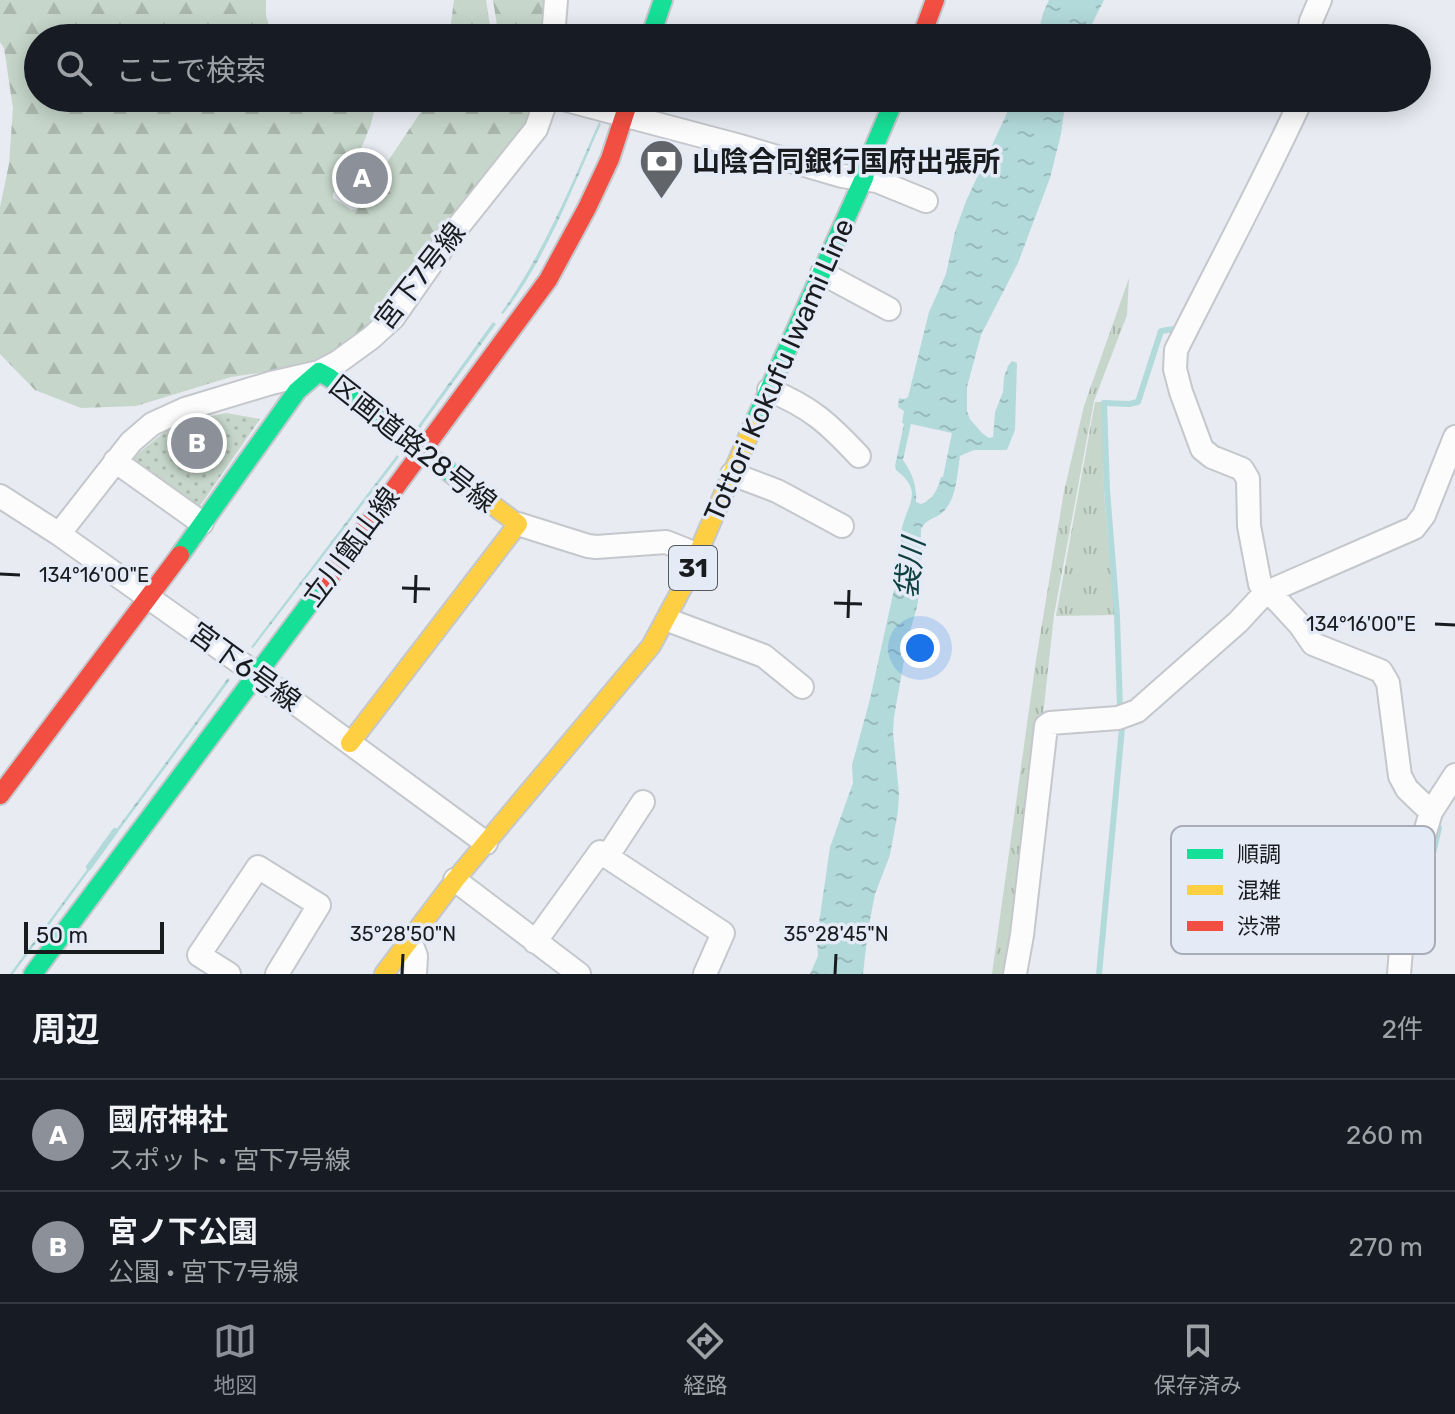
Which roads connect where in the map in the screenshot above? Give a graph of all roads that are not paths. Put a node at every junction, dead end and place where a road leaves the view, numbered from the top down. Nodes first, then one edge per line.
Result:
1 (556, 0) edge
2 (663, 0) edge
3 (935, 0) edge
4 (1320, 0) edge
5 (554, 24) edge
6 (655, 24) edge
7 (926, 24) edge
8 (1310, 24) edge
9 (542, 112) edge
10 (625, 112) edge
11 (643, 112) edge
12 (889, 112) edge
13 (1295, 112) edge
14 (864, 178) junction
15 (926, 201) dead end
16 (822, 273) junction
17 (889, 309) dead end
18 (319, 372) junction
19 (769, 390) junction
20 (1455, 437) edge
21 (422, 453) junction
22 (859, 456) dead end
23 (115, 461) junction
24 (732, 474) junction
25 (0, 496) edge
26 (202, 523) junction
27 (518, 524) junction
28 (842, 526) dead end
29 (59, 534) junction
30 (699, 555) junction
31 (1265, 593) junction
32 (149, 598) junction
33 (668, 620) junction
34 (256, 674) junction
35 (802, 687) dead end
36 (350, 743) junction
37 (1455, 775) edge
38 (0, 795) edge
39 (643, 802) dead end
40 (1431, 812) junction
41 (1427, 826) edge
42 (486, 843) junction
43 (607, 857) junction
44 (455, 880) junction
45 (410, 940) junction
46 (535, 942) junction
47 (1401, 954) edge
48 (573, 972) edge
49 (33, 974) edge
50 (229, 974) edge
51 (277, 974) edge
52 (384, 974) edge
53 (415, 974) edge
54 (705, 974) edge
55 (1015, 974) edge
56 (1399, 974) edge

1 - 5 street
2 - 6 street
3 - 7 street
4 - 8 street
9 - 18 street, 宮下7号線
10 - 21 street, 立川甑山線
11 - 14 street
12 - 14 street, Tottori Kokufu Iwami Line / 31
13 - 31 street
14 - 15 street
14 - 16 street, Tottori Kokufu Iwami Line / 31
16 - 17 street
16 - 19 street, Tottori Kokufu Iwami Line / 31
18 - 21 street, 区画道路28号線
18 - 23 street, 宮下7号線
18 - 26 street, 区画道路28号線
19 - 22 street
19 - 24 street, Tottori Kokufu Iwami Line / 31
20 - 31 street
21 - 27 street, 区画道路28号線
21 - 34 street, 立川甑山線
23 - 26 street
23 - 29 street, 宮下7号線
24 - 28 street
24 - 30 street, Tottori Kokufu Iwami Line / 31
25 - 29 street, 宮下6号線
26 - 32 street, 区画道路28号線
27 - 30 street
27 - 36 street, 区画道路28号線
29 - 32 street, 宮下6号線
30 - 33 street, Tottori Kokufu Iwami Line / 31
31 - 40 street
31 - 55 street
32 - 34 street, 宮下6号線
32 - 38 street, 区画道路28号線
33 - 35 street
33 - 42 street, Tottori Kokufu Iwami Line / 31
34 - 36 street, 宮下6号線
34 - 49 street, 立川甑山線
36 - 42 street, 宮下6号線
37 - 40 street
39 - 43 street
40 - 41 street
42 - 44 street, Tottori Kokufu Iwami Line / 31
43 - 46 street
43 - 54 street
44 - 45 street, Tottori Kokufu Iwami Line / 31
44 - 46 street
45 - 52 street, Tottori Kokufu Iwami Line / 31
45 - 53 street
46 - 48 street
47 - 56 street
50 - 51 street

